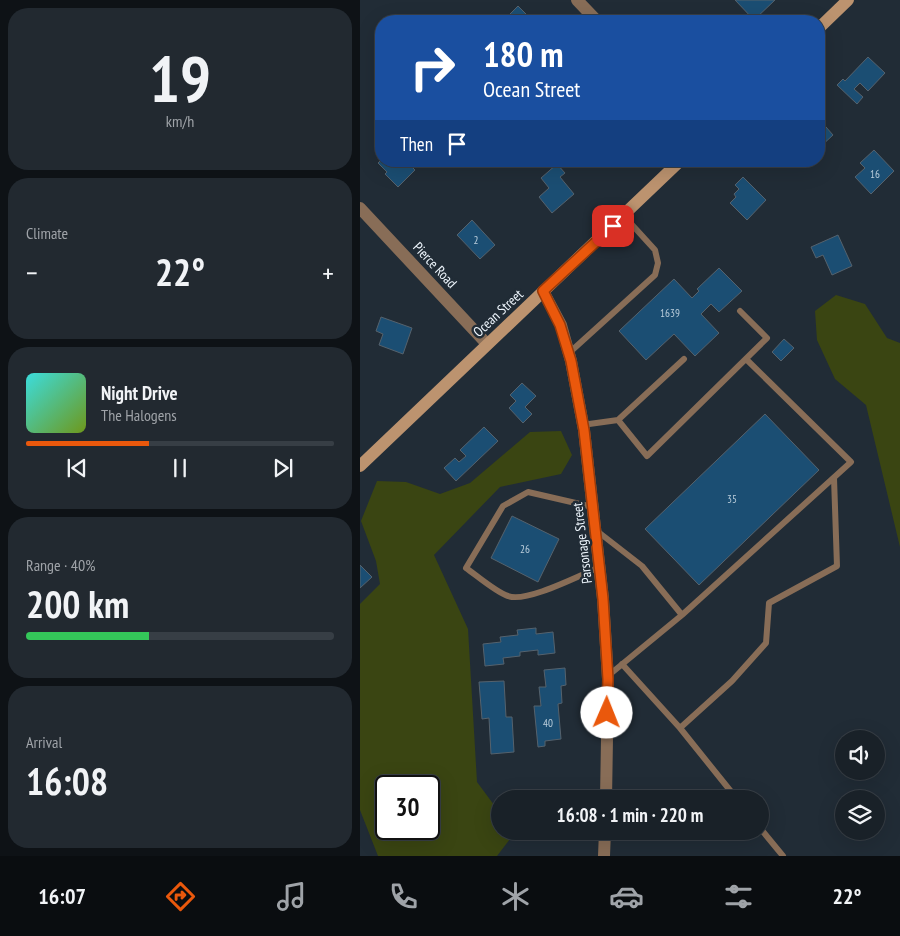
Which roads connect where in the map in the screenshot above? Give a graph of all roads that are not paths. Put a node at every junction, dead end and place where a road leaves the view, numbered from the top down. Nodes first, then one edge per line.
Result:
1 (577, 0) edge
2 (848, 0) edge
3 (591, 15) edge
4 (825, 22) edge
5 (674, 167) edge
6 (360, 208) edge
7 (624, 216) junction
8 (543, 291) junction
9 (740, 311) dead end
10 (487, 344) junction
11 (569, 353) junction
12 (684, 358) dead end
13 (746, 359) junction
14 (618, 420) junction
15 (582, 424) junction
16 (360, 466) edge
17 (834, 478) junction
18 (592, 507) junction
19 (595, 530) junction
20 (600, 567) junction
21 (682, 615) junction
22 (622, 664) junction
23 (608, 676) junction
24 (680, 728) junction
25 (606, 790) edge
26 (730, 790) edge
27 (769, 839) edge
28 (604, 840) edge
29 (604, 856) edge
30 (783, 856) edge

1 - 3 street
2 - 4 main road
5 - 7 main road, Ocean Street
6 - 10 street, Pierce Road
7 - 8 main road, Ocean Street
7 - 11 lane
8 - 10 main road, Ocean Street
8 - 11 street, Parsonage Street
9 - 13 lane
10 - 16 main road, Ocean Street
11 - 15 street, Parsonage Street
12 - 14 lane
13 - 14 lane
13 - 17 lane
14 - 15 lane
15 - 18 street, Parsonage Street
17 - 21 lane
17 - 24 lane
18 - 19 street, Parsonage Street
18 - 20 lane
19 - 20 street, Parsonage Street
19 - 21 lane
20 - 23 street, Parsonage Street
21 - 22 lane
22 - 23 lane
22 - 24 lane
23 - 25 street, Parsonage Street
24 - 26 lane
27 - 30 lane
28 - 29 street

